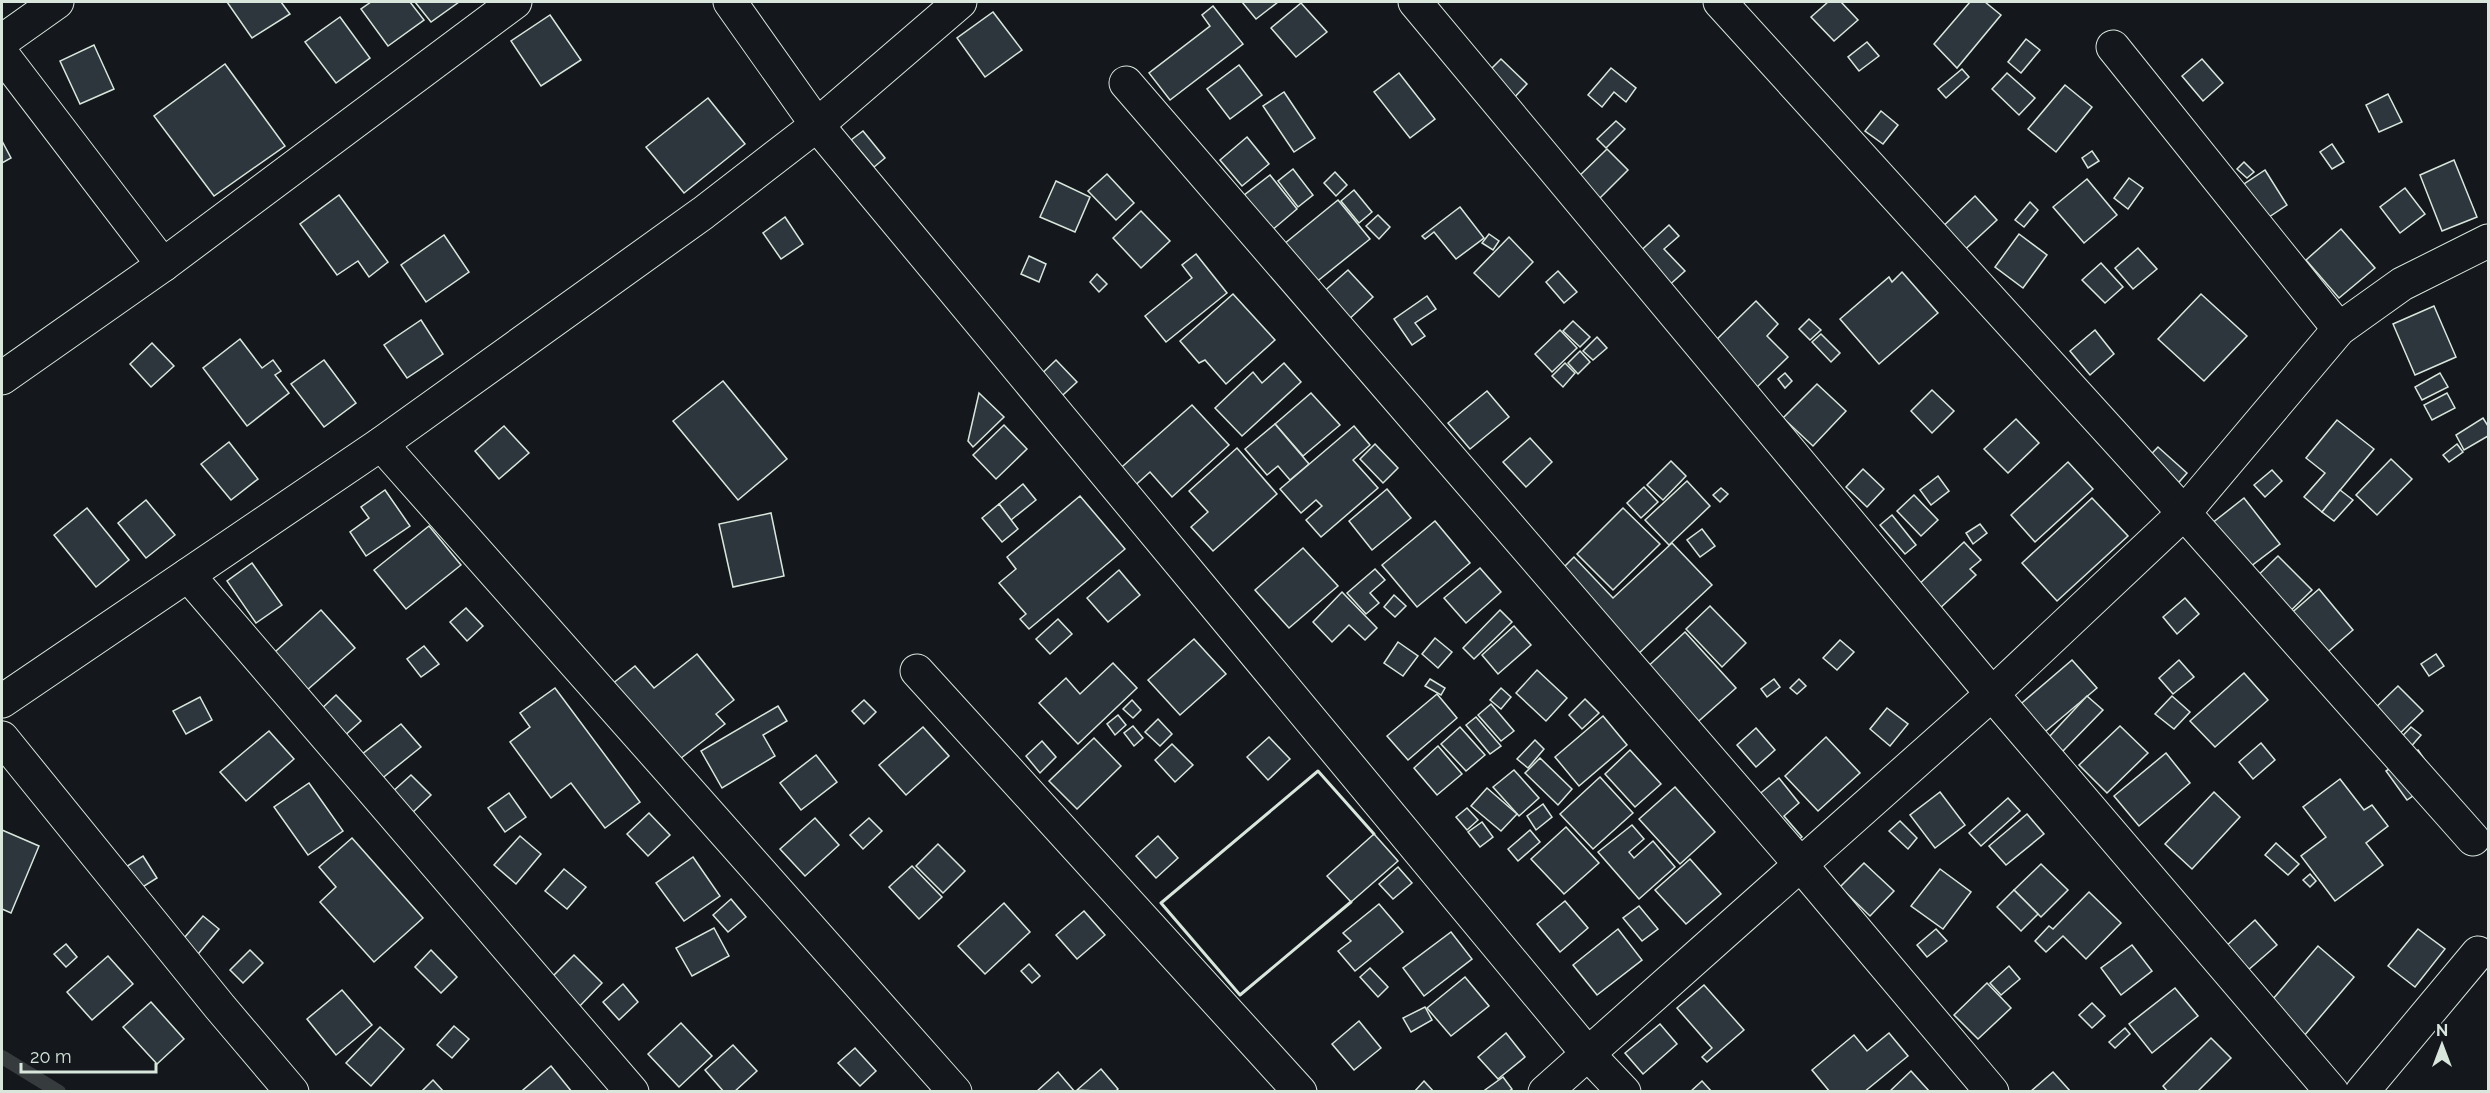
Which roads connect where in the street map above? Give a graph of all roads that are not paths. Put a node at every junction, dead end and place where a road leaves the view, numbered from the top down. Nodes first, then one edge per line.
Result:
1 (57, 2) edge
2 (515, 2) edge
3 (730, 2) edge
4 (960, 2) edge
5 (1415, 2) edge
6 (1719, 2) edge
7 (2, 41) edge
8 (2113, 47) dead end
9 (2, 54) edge
10 (1126, 83) dead end
11 (817, 124) junction
12 (2488, 241) edge
13 (163, 265) junction
14 (2339, 329) junction
15 (2, 378) edge
16 (381, 444) junction
17 (2184, 513) junction
18 (188, 574) junction
19 (917, 671) dead end
20 (1992, 694) junction
21 (2, 701) edge
22 (2, 738) edge
23 (2473, 839) dead end
24 (1800, 864) junction
25 (2478, 953) dead end
26 (1588, 1054) junction
27 (292, 1092) edge
28 (632, 1092) edge
29 (955, 1092) edge
30 (1300, 1092) edge
31 (1545, 1092) edge
32 (1624, 1092) edge
33 (1992, 1092) edge
34 (2332, 1092) edge
35 (2362, 1092) edge

1 - 7 street
2 - 13 street
3 - 11 street
4 - 11 street
5 - 20 street
6 - 17 street
8 - 14 street
9 - 13 street
10 - 24 street
11 - 16 street
11 - 26 street
12 - 14 street
13 - 15 street
14 - 17 street
16 - 18 street
16 - 29 street
17 - 20 street
17 - 23 street
18 - 21 street
18 - 28 street
19 - 30 street
20 - 24 street
20 - 34 street
22 - 27 street
24 - 26 street
24 - 33 street
25 - 35 street
26 - 31 street
26 - 32 street

